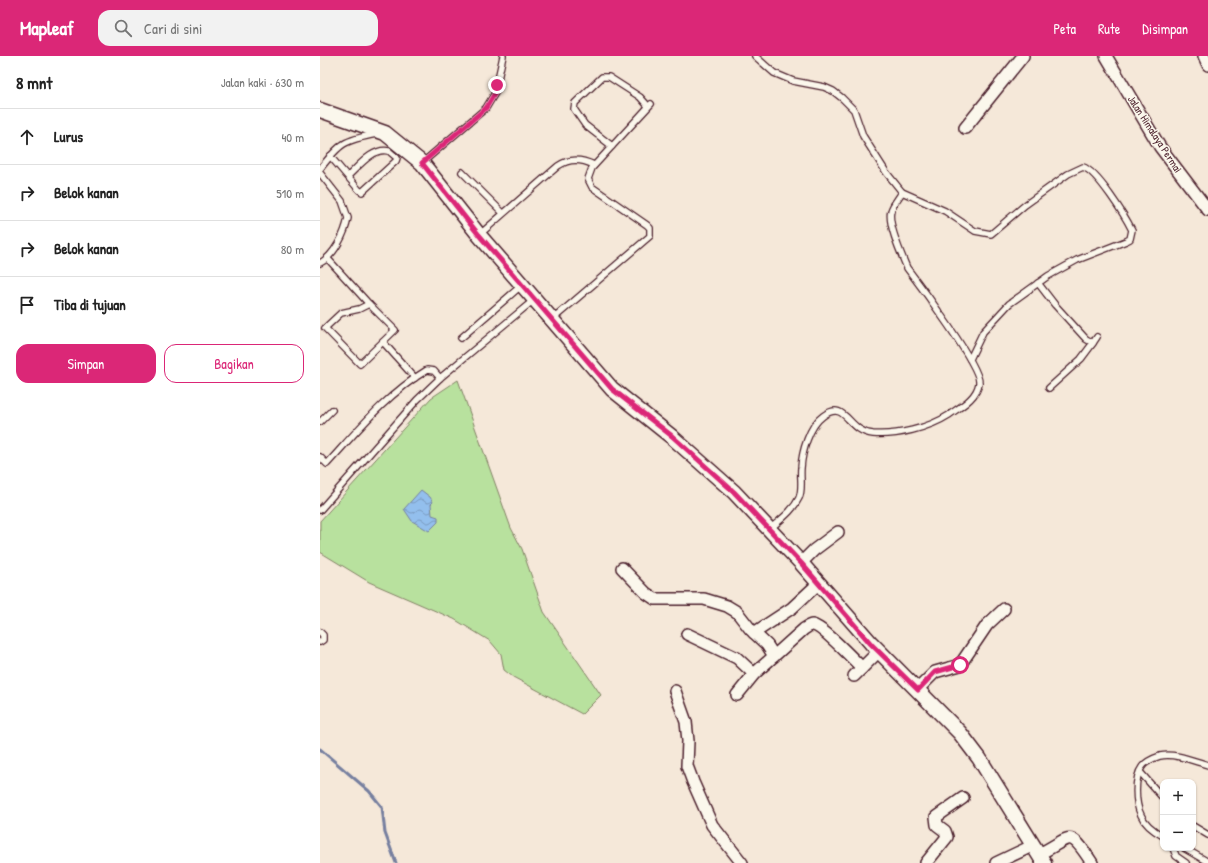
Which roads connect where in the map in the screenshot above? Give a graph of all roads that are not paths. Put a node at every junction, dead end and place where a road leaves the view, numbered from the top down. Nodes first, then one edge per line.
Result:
1 (503, 56) edge
2 (755, 56) edge
3 (1023, 56) edge
4 (1106, 56) edge
5 (1204, 56) edge
6 (1208, 65) edge
7 (320, 110) edge
8 (965, 128) dead end
9 (385, 133) junction
10 (612, 146) junction
11 (330, 156) junction
12 (422, 163) junction
13 (594, 165) junction
14 (320, 169) edge
15 (462, 172) dead end
16 (320, 173) edge
17 (348, 176) junction
18 (902, 192) junction
19 (1208, 210) edge
20 (503, 213) junction
21 (479, 235) junction
22 (328, 259) junction
23 (320, 263) edge
24 (1038, 283) junction
25 (522, 284) junction
26 (535, 299) junction
27 (369, 304) junction
28 (552, 319) junction
29 (1097, 337) dead end
30 (461, 338) dead end
31 (383, 342) junction
32 (1093, 343) junction
33 (970, 359) junction
34 (414, 378) junction
35 (440, 378) junction
36 (1049, 388) dead end
37 (332, 410) dead end
38 (320, 422) edge
39 (320, 457) edge
40 (320, 510) edge
41 (770, 530) junction
42 (838, 532) dead end
43 (801, 563) junction
44 (622, 568) dead end
45 (819, 582) junction
46 (1004, 609) dead end
47 (320, 632) edge
48 (754, 633) junction
49 (687, 634) dead end
50 (320, 642) edge
51 (879, 652) junction
52 (774, 656) junction
53 (754, 674) junction
54 (675, 690) dead end
55 (918, 690) junction
56 (737, 695) dead end
57 (1208, 765) edge
58 (1140, 772) junction
59 (1160, 795) edge
60 (963, 798) dead end
61 (1196, 828) edge
62 (1160, 834) edge
63 (1208, 835) edge
64 (1174, 851) edge
65 (1189, 851) edge
66 (1039, 854) edge
67 (1208, 862) edge
68 (742, 863) edge
69 (926, 863) edge
70 (996, 863) edge
71 (1092, 863) edge
72 (1186, 863) edge

1 - 12 lane
2 - 18 lane
3 - 8 street
4 - 19 street, Jalan Himalaya Permai
5 - 6 street
7 - 9 street
9 - 11 lane
9 - 12 street
10 - 10 lane
10 - 13 lane
11 - 14 lane
11 - 17 lane
12 - 21 street
13 - 20 lane
13 - 28 lane
15 - 20 lane
16 - 22 lane
17 - 17 lane
18 - 24 lane
18 - 33 lane
20 - 21 lane
21 - 25 street
22 - 23 lane
22 - 27 lane
24 - 32 lane
24 - 33 lane
25 - 26 street
25 - 30 lane
26 - 28 street
26 - 35 lane
27 - 31 lane
27 - 31 lane
28 - 41 street
29 - 32 lane
31 - 34 lane
32 - 36 lane
33 - 41 lane
34 - 35 lane
34 - 39 lane
35 - 40 lane
37 - 38 lane
41 - 43 street
42 - 43 street
43 - 45 street
44 - 48 street
45 - 48 street
45 - 51 street
46 - 55 street
47 - 50 lane
48 - 52 street
49 - 53 street
51 - 52 street
51 - 55 street
52 - 53 street
53 - 56 street
54 - 68 street
55 - 66 street
57 - 58 lane
58 - 59 lane
58 - 62 lane
60 - 69 street
61 - 63 lane
64 - 72 lane
65 - 67 lane
66 - 70 street
66 - 71 street

